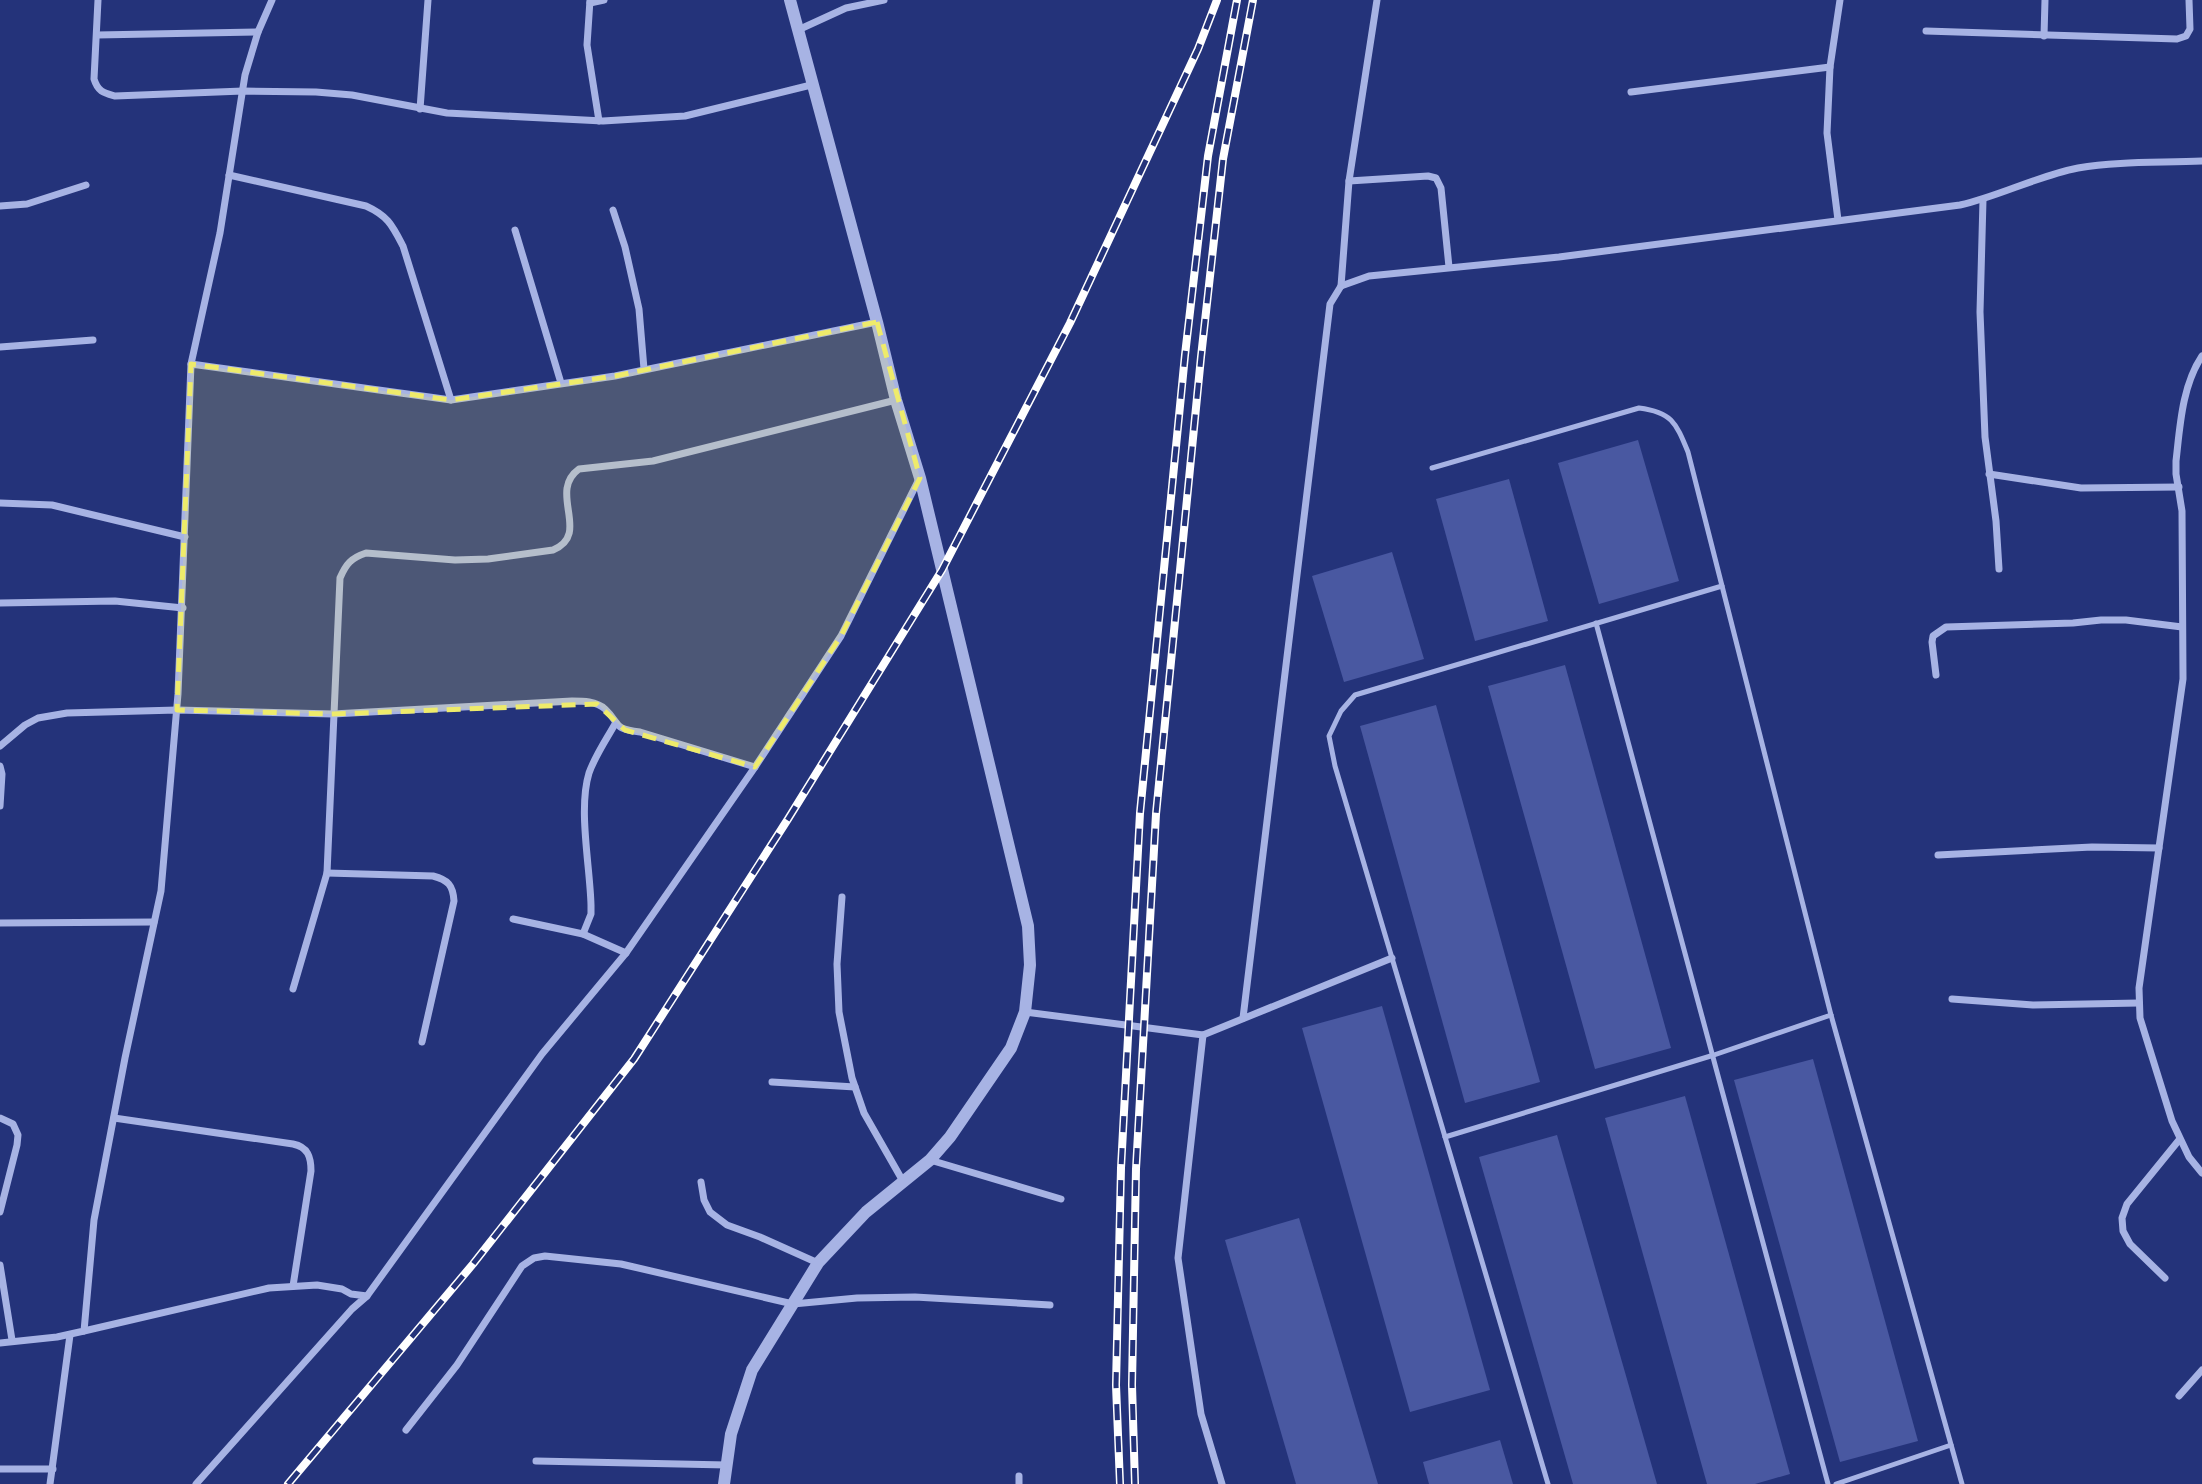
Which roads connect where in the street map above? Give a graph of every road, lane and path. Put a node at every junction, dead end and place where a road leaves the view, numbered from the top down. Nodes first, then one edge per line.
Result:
1 (98, 0) edge
2 (272, 0) edge
3 (428, 0) edge
4 (604, 0) edge
5 (790, 0) edge
6 (884, 0) edge
7 (1377, 0) edge
8 (1840, 0) edge
9 (2045, 0) edge
10 (2189, 0) edge
11 (590, 2) edge
12 (797, 30) junction
13 (1926, 31) dead end
14 (257, 32) junction
15 (97, 35) junction
16 (2044, 36) junction
17 (1830, 67) junction
18 (811, 85) junction
19 (243, 91) junction
20 (1631, 92) dead end
21 (420, 109) junction
22 (599, 121) junction
23 (2202, 161) edge
24 (229, 175) junction
25 (1349, 181) junction
26 (86, 185) dead end
27 (1983, 200) junction
28 (0, 206) edge
29 (613, 210) dead end
30 (1838, 220) junction
31 (514, 230) dead end
32 (1449, 267) junction
33 (1341, 286) junction
34 (877, 322) junction
35 (93, 340) dead end
36 (0, 347) edge
37 (2202, 356) edge
38 (191, 364) junction
39 (2199, 367) edge
40 (644, 369) junction
41 (561, 383) junction
42 (451, 400) junction
43 (896, 400) junction
44 (1432, 468) dead end
45 (1989, 474) junction
46 (920, 478) junction
47 (2179, 487) junction
48 (0, 503) edge
49 (185, 537) junction
50 (1998, 569) dead end
51 (1722, 586) junction
52 (0, 603) edge
53 (183, 608) junction
54 (1596, 623) junction
55 (2182, 627) junction
56 (1936, 675) dead end
57 (177, 710) junction
58 (333, 714) junction
59 (615, 724) junction
60 (0, 746) edge
61 (0, 766) edge
62 (755, 767) junction
63 (0, 806) edge
64 (2159, 848) junction
65 (1938, 855) dead end
66 (327, 873) junction
67 (842, 897) dead end
68 (513, 919) dead end
69 (154, 922) junction
70 (0, 923) edge
71 (583, 934) junction
72 (626, 953) junction
73 (1392, 958) junction
74 (293, 989) dead end
75 (1952, 999) dead end
76 (2139, 1003) junction
77 (1025, 1012) junction
78 (1831, 1015) junction
79 (1243, 1018) junction
80 (1203, 1035) junction
81 (422, 1042) dead end
82 (1714, 1055) junction
83 (772, 1082) dead end
84 (855, 1087) junction
85 (0, 1118) edge
86 (114, 1118) junction
87 (1445, 1137) junction
88 (2179, 1140) junction
89 (930, 1160) junction
90 (2202, 1173) edge
91 (701, 1182) dead end
92 (904, 1183) junction
93 (1061, 1199) dead end
94 (0, 1212) edge
95 (818, 1263) junction
96 (0, 1265) edge
97 (2165, 1278) dead end
98 (293, 1286) junction
99 (367, 1296) junction
100 (793, 1304) junction
101 (1050, 1305) dead end
102 (84, 1331) junction
103 (70, 1335) junction
104 (12, 1340) junction
105 (0, 1343) edge
106 (2202, 1370) edge
107 (2179, 1396) dead end
108 (406, 1430) dead end
109 (1951, 1444) junction
110 (536, 1461) dead end
111 (727, 1465) junction
112 (0, 1469) edge
113 (53, 1469) junction
114 (50, 1484) edge
115 (196, 1484) edge
116 (724, 1484) edge
117 (1222, 1484) edge
118 (1548, 1484) edge
119 (1828, 1484) edge
120 (1836, 1484) edge
121 (1962, 1484) edge

1 - 15 street
2 - 14 street
3 - 21 street
4 - 11 street
5 - 12 street
6 - 12 street
7 - 25 street
8 - 17 street
9 - 16 street
10 - 16 street
11 - 22 street
12 - 18 street
13 - 16 street
14 - 15 street
14 - 19 street
15 - 19 street
17 - 20 street
17 - 30 street
18 - 22 street
18 - 34 street
19 - 21 street
19 - 24 street
21 - 22 street
23 - 27 street
24 - 38 street
24 - 42 street
25 - 32 street
25 - 33 street
26 - 28 street
27 - 30 street
27 - 45 street
29 - 40 street
30 - 32 street
31 - 41 street
32 - 33 street
33 - 79 street
34 - 40 street
34 - 43 street
35 - 36 street
37 - 39 street
38 - 42 street
38 - 49 street
39 - 47 street
40 - 41 street
41 - 42 street
43 - 46 street
43 - 58 street
44 - 51 lane
45 - 47 street
45 - 50 street
46 - 62 street
46 - 77 street
47 - 55 street
48 - 49 street
49 - 53 street
51 - 54 lane
51 - 78 lane
52 - 53 street
53 - 57 street
54 - 73 lane
54 - 82 lane
55 - 56 street
55 - 64 street
57 - 58 street
57 - 60 street
57 - 69 street
58 - 59 street
58 - 66 street
59 - 62 street
59 - 71 street
61 - 63 street
62 - 72 street
64 - 65 street
64 - 76 street
66 - 74 street
66 - 81 street
67 - 84 street
68 - 71 street
69 - 70 street
69 - 86 street
71 - 72 street
72 - 99 street
73 - 79 street
73 - 87 lane
75 - 76 street
76 - 88 street
77 - 80 street
77 - 89 street
78 - 82 lane
78 - 109 lane
79 - 80 street
80 - 117 street
82 - 87 lane
82 - 119 lane
83 - 84 street
84 - 92 street
85 - 94 street
86 - 98 street
86 - 102 street
87 - 118 lane
88 - 90 street
88 - 97 street
89 - 92 street
89 - 93 street
91 - 95 street
92 - 95 street
95 - 100 street
96 - 104 street
98 - 99 street
98 - 102 street
99 - 115 street
100 - 101 street
100 - 108 street
100 - 111 street
102 - 103 street
103 - 104 street
103 - 113 street
104 - 105 street
106 - 107 street
109 - 120 lane
109 - 121 lane
110 - 111 street
111 - 116 street
112 - 113 street
113 - 114 street

